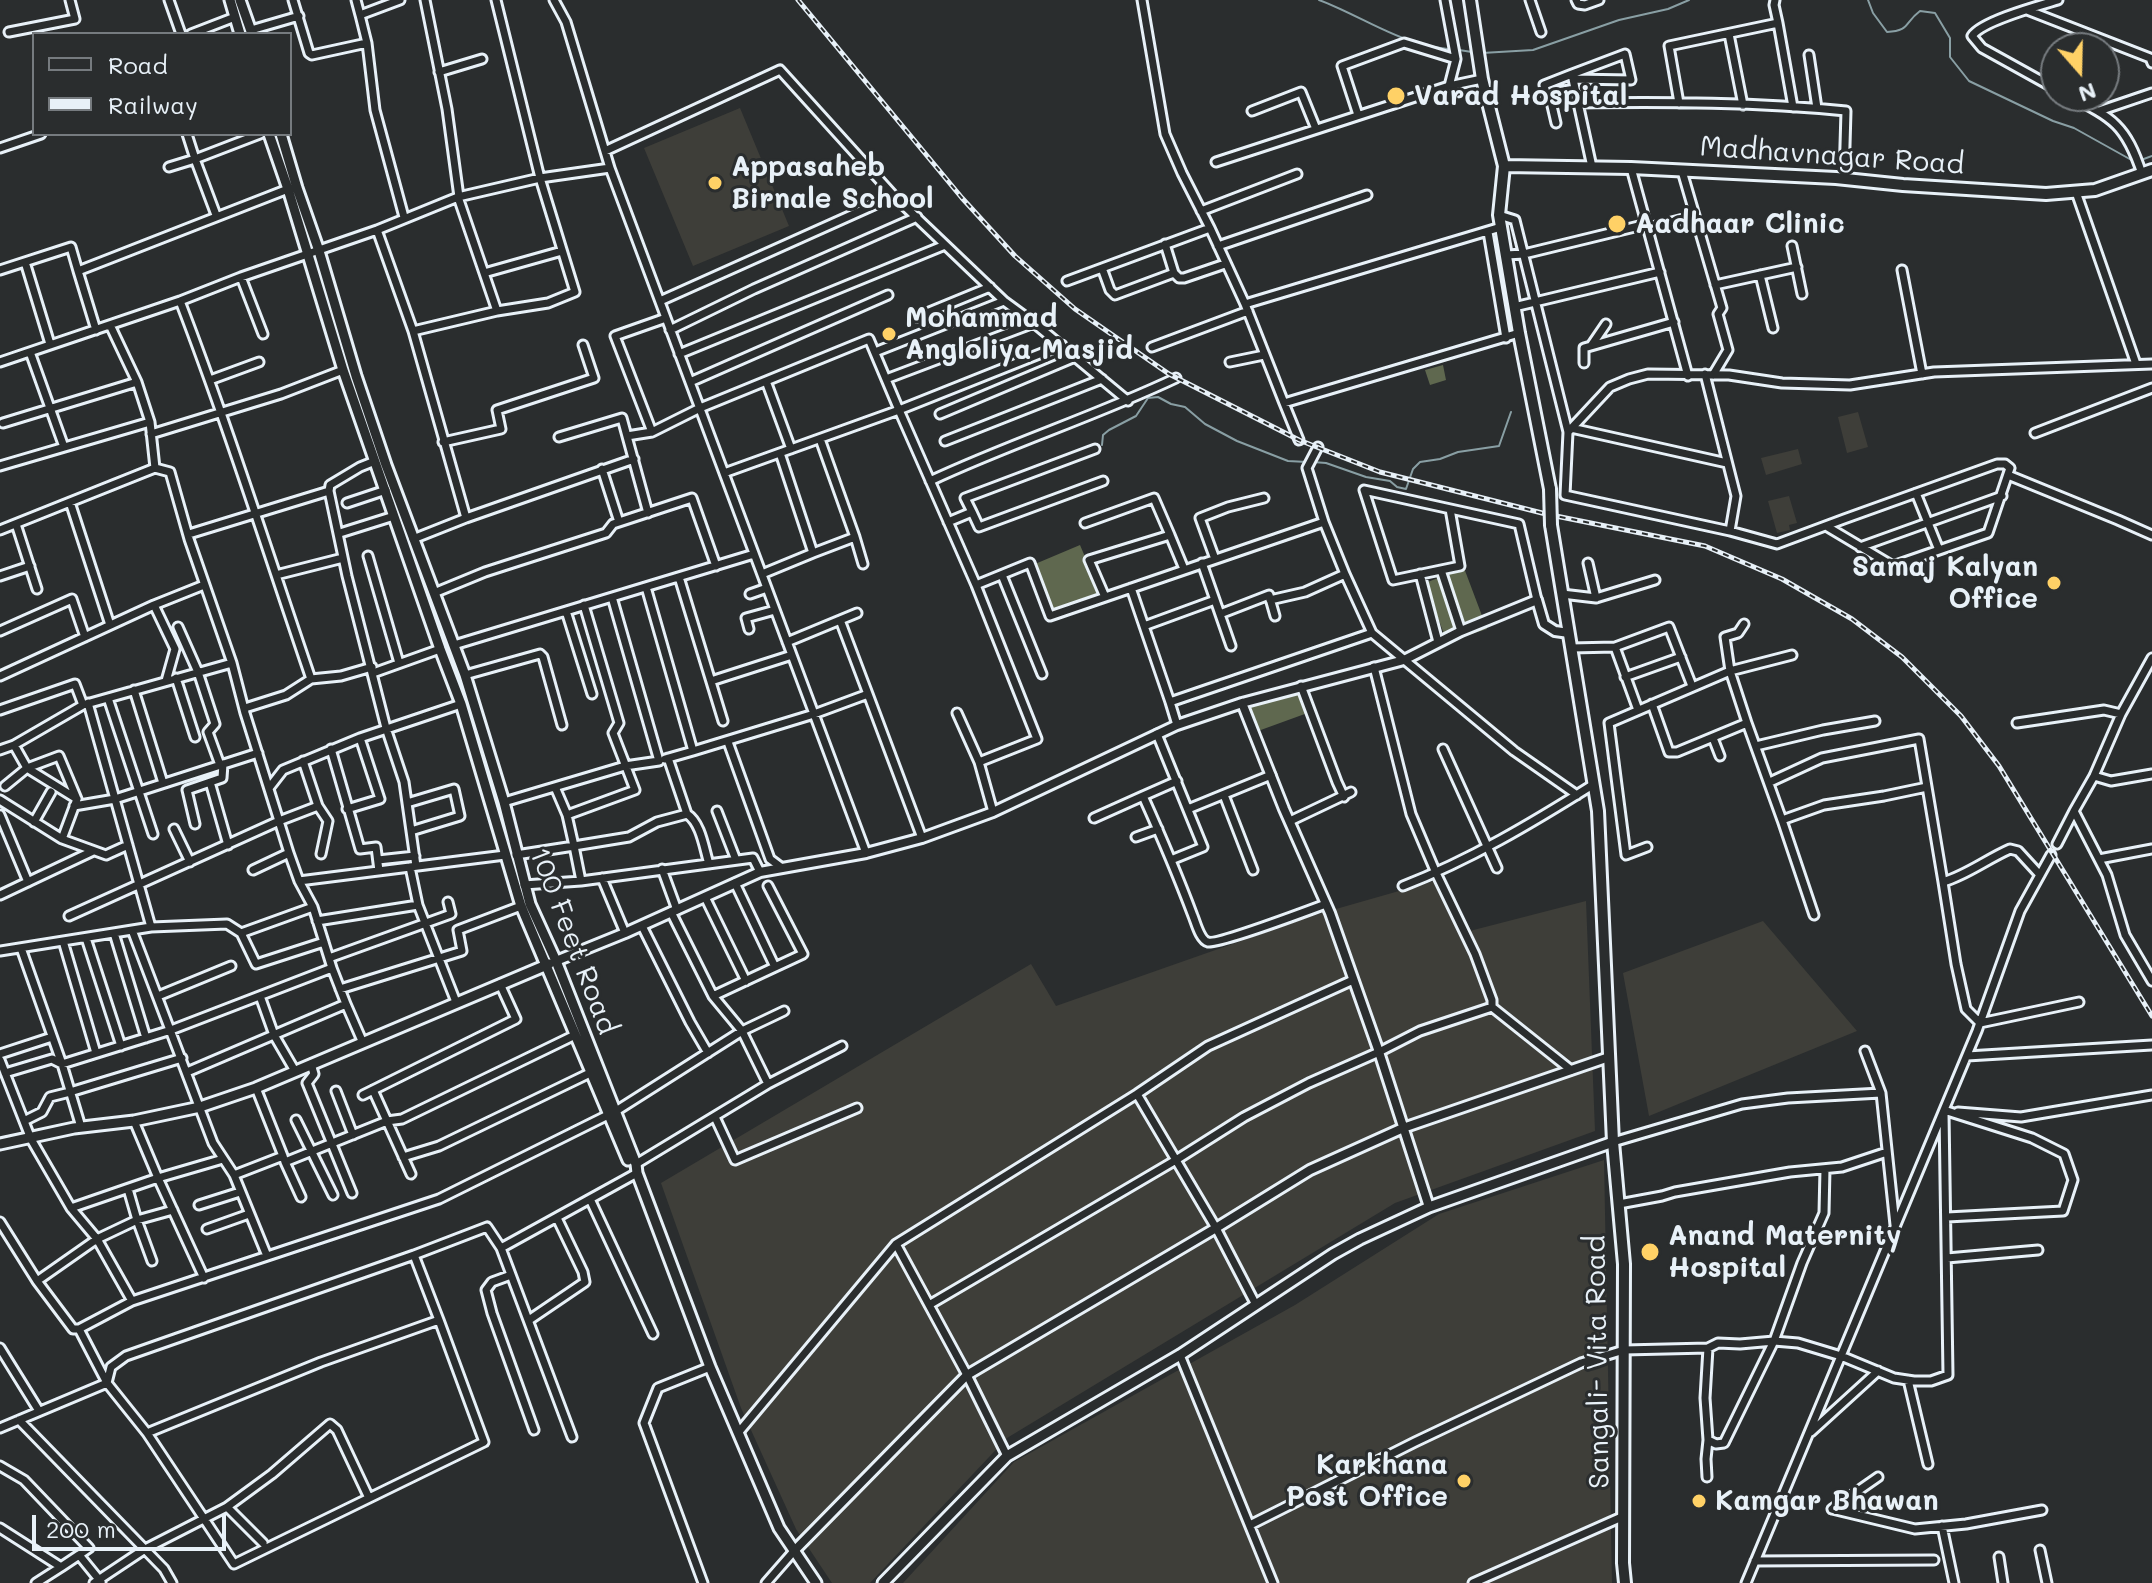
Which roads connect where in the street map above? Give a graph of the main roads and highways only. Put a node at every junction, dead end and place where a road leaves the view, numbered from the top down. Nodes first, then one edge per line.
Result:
1 (230, 0) edge
2 (240, 0) edge
3 (1470, 0) edge
4 (239, 32) edge
5 (251, 32) edge
6 (270, 136) edge
7 (282, 136) edge
8 (1504, 166) junction
9 (2147, 172) edge
10 (511, 855) junction
11 (551, 963) junction
12 (612, 1113) junction
13 (1613, 1142) junction
14 (0, 1144) edge
15 (816, 1583) edge
16 (883, 1583) edge
17 (1625, 1583) edge

1 - 4 main road
2 - 5 main road
3 - 8 main road
6 - 10 main road
7 - 10 main road, 100 Feet Road
8 - 9 main road, Madhavnagar Road
8 - 13 main road, Sangali- Vita Road, bridge
10 - 11 main road, 100 Feet Road
10 - 11 main road
11 - 12 main road, 100 Feet Road
11 - 12 main road
11 - 14 main road
12 - 15 main road
13 - 16 main road
13 - 17 main road, Sangali- Vita Road

